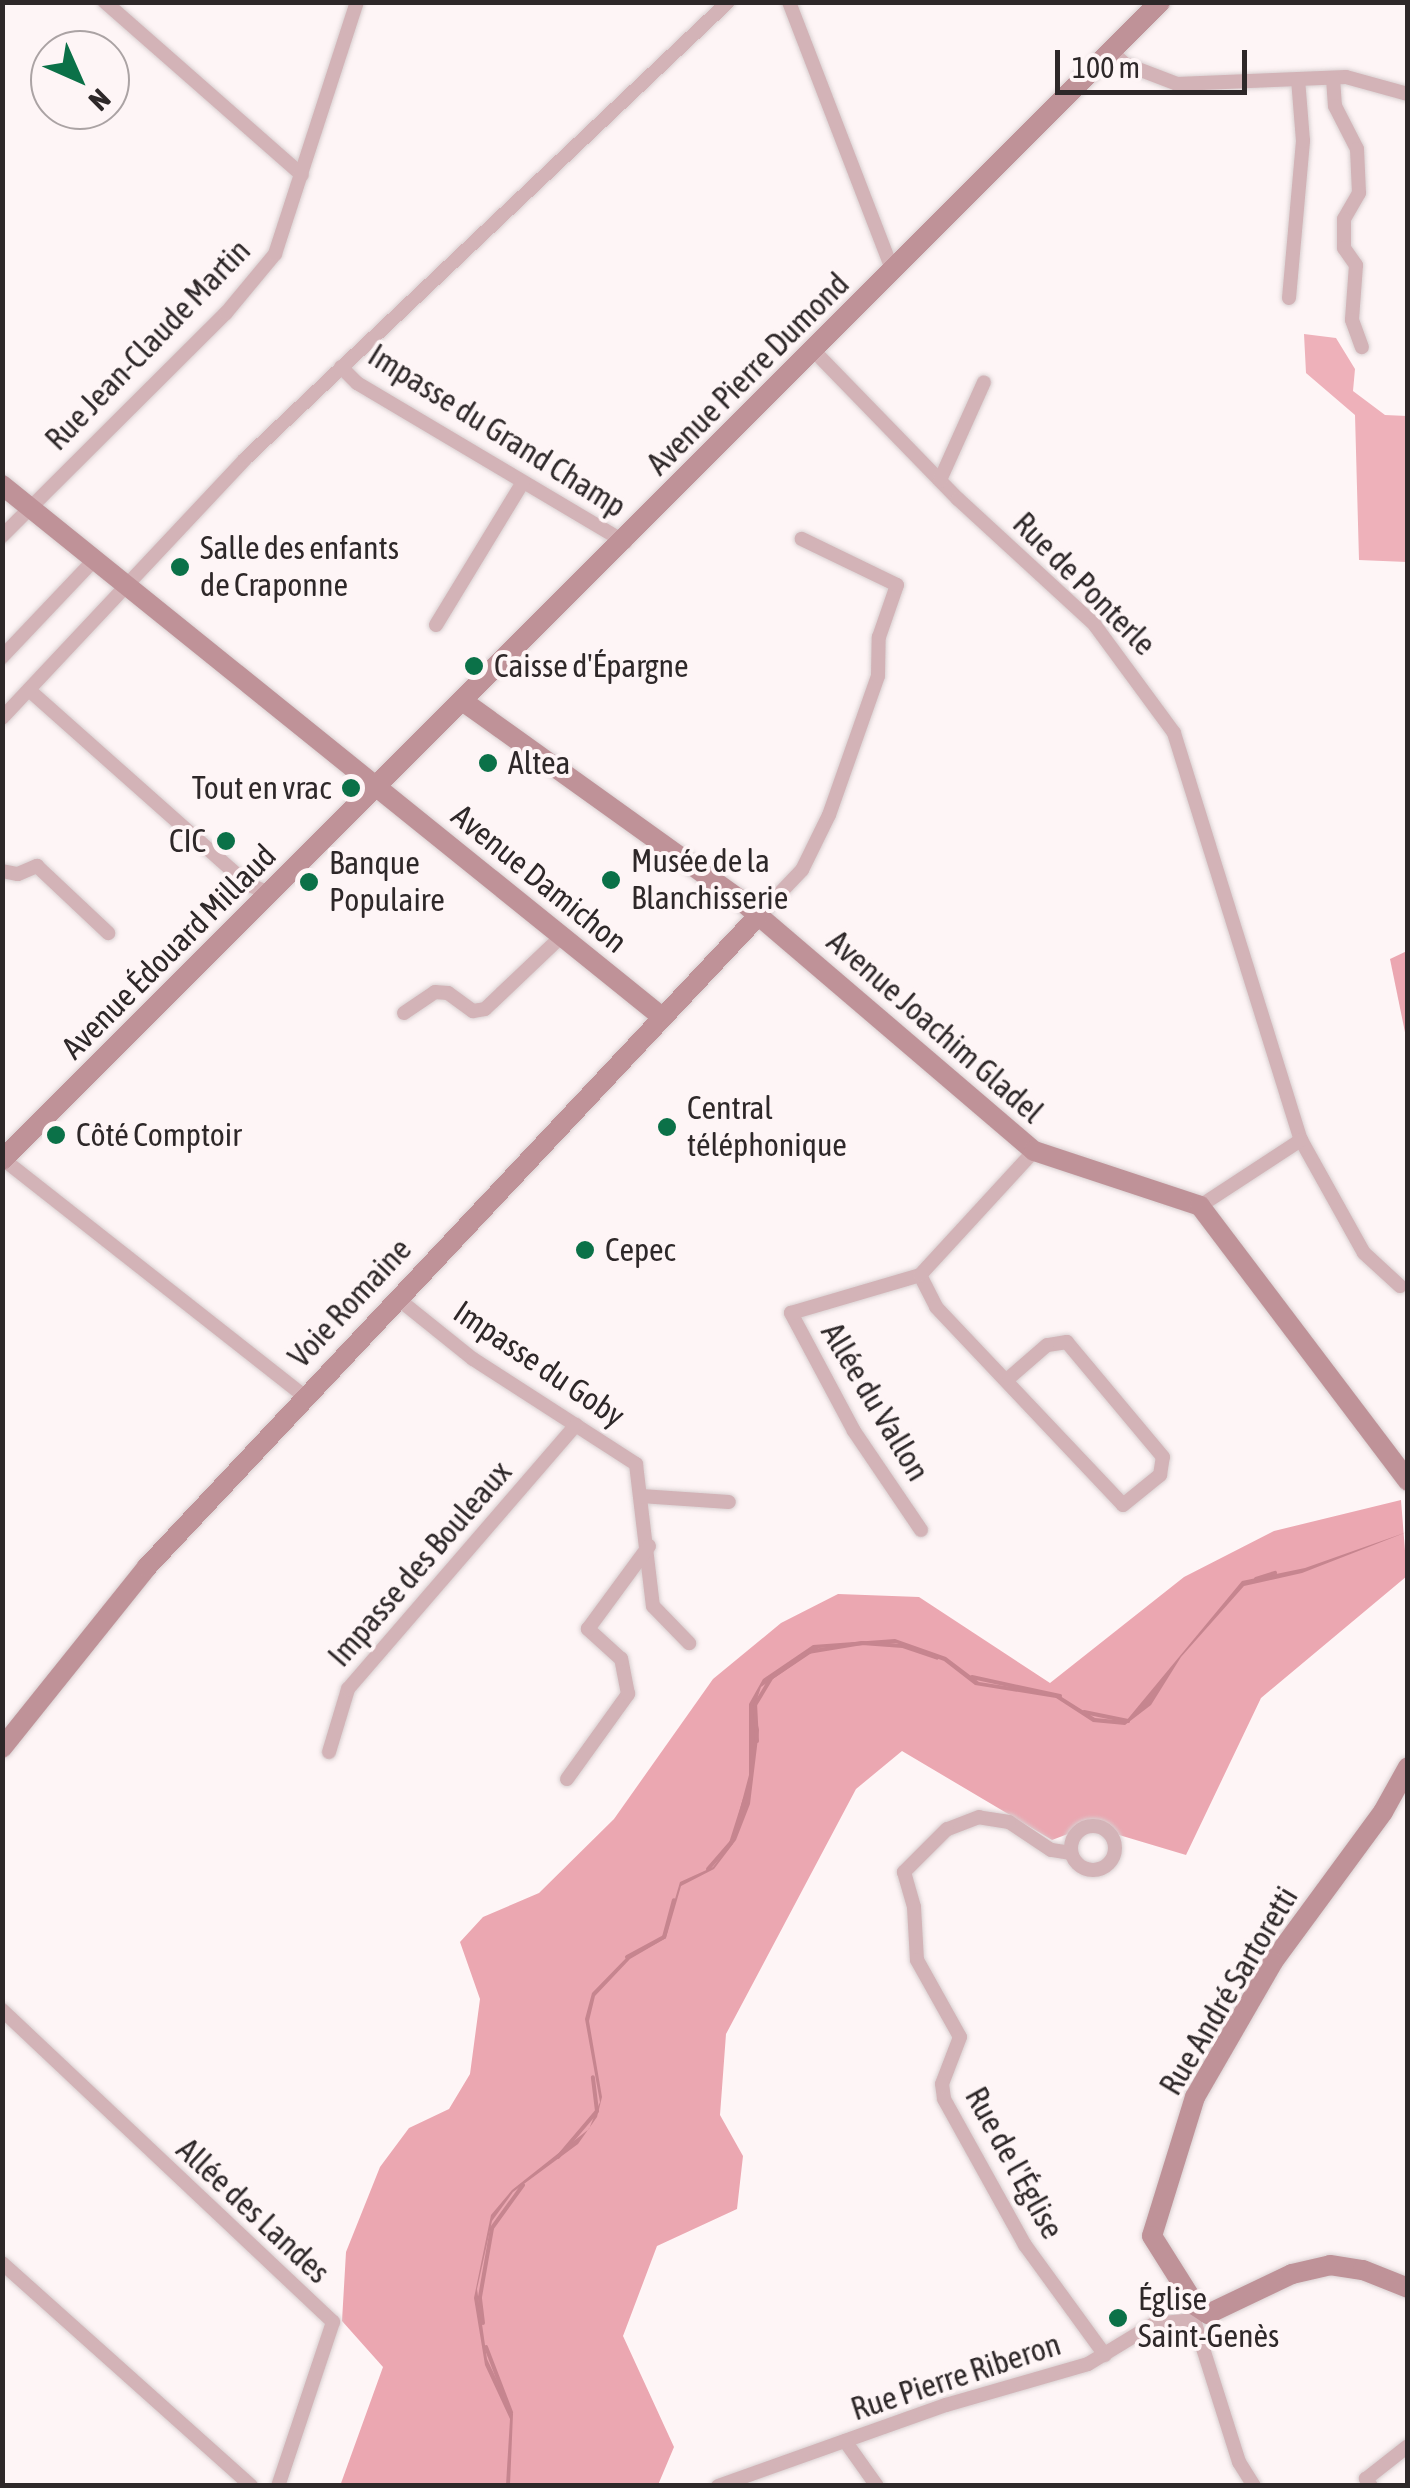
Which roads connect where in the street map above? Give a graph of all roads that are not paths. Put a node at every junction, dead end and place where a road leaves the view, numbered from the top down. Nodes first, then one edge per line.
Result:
1 (105, 2) edge
2 (357, 2) edge
3 (728, 2) edge
4 (790, 2) edge
5 (1160, 2) edge
6 (1112, 52) junction
7 (1333, 78) junction
8 (1298, 79) junction
9 (1408, 94) edge
10 (302, 175) junction
11 (892, 271) junction
12 (1289, 298) dead end
13 (1362, 348) dead end
14 (812, 349) junction
15 (341, 367) junction
16 (984, 382) dead end
17 (940, 480) junction
18 (2, 485) edge
19 (529, 486) junction
20 (28, 506) junction
21 (2, 536) edge
22 (802, 539) dead end
23 (624, 542) junction
24 (94, 560) junction
25 (126, 586) junction
26 (436, 625) dead end
27 (2, 657) edge
28 (29, 690) junction
29 (464, 702) junction
30 (2, 718) edge
31 (378, 788) junction
32 (2, 871) edge
33 (260, 889) junction
34 (759, 915) junction
35 (108, 933) dead end
36 (562, 936) junction
37 (404, 1013) dead end
38 (662, 1017) junction
39 (1300, 1140) junction
40 (1034, 1151) junction
41 (3, 1159) edge
42 (1200, 1206) junction
43 (920, 1275) junction
44 (1400, 1286) dead end
45 (398, 1298) junction
46 (1009, 1378) junction
47 (304, 1396) junction
48 (576, 1425) junction
49 (1408, 1481) edge
50 (641, 1496) junction
51 (729, 1502) dead end
52 (921, 1530) dead end
53 (649, 1546) junction
54 (689, 1644) dead end
55 (2, 1748) edge
56 (329, 1752) dead end
57 (1408, 1767) edge
58 (567, 1779) dead end
59 (1071, 1854) dead end
60 (2, 2010) edge
61 (2, 2264) edge
62 (1408, 2288) edge
63 (1198, 2316) junction
64 (1105, 2355) junction
65 (845, 2440) junction
66 (1408, 2446) edge
67 (251, 2486) edge
68 (278, 2486) edge
69 (718, 2486) edge
70 (878, 2486) edge
71 (1254, 2486) edge
72 (1371, 2486) edge

1 - 10 street
2 - 10 street, Rue Jean-Claude Martin
3 - 15 street
4 - 11 street
5 - 6 street, Avenue Pierre Dumond
6 - 8 street
6 - 11 street, Avenue Pierre Dumond
7 - 8 street
7 - 9 street
7 - 13 street
8 - 12 street
10 - 20 street, Rue Jean-Claude Martin
11 - 14 street, Avenue Pierre Dumond
14 - 17 street, Rue de Ponterle
14 - 23 street, Avenue Pierre Dumond
15 - 19 street, Impasse du Grand Champ
15 - 25 street
16 - 17 street
17 - 39 street, Rue de Ponterle
18 - 20 street, Avenue Damichon
19 - 23 street, Impasse du Grand Champ
19 - 26 street
20 - 21 street, Rue Jean-Claude Martin
20 - 24 street, Avenue Damichon
22 - 34 street
23 - 29 street, Avenue Pierre Dumond
24 - 25 street, Avenue Damichon
24 - 27 street
25 - 28 street
25 - 31 street, Avenue Damichon
28 - 30 street
28 - 33 street
29 - 31 street, Avenue Pierre Dumond
29 - 34 street, Avenue Joachim Gladel
31 - 33 street, Avenue Édouard Millaud
31 - 36 street, Avenue Damichon
32 - 35 street
33 - 41 street, Avenue Édouard Millaud
34 - 38 street, Voie Romaine
34 - 40 street, Avenue Joachim Gladel
36 - 37 street
36 - 38 street, Avenue Damichon
38 - 45 street, Voie Romaine
39 - 42 street
39 - 44 street, Rue de Ponterle
40 - 42 street, Avenue Joachim Gladel
40 - 43 street
41 - 47 street
42 - 49 street
43 - 46 street
43 - 52 street, Allée du Vallon
45 - 47 street, Voie Romaine
45 - 48 street, Impasse du Goby
46 - 46 street
47 - 55 street, Voie Romaine
48 - 50 street, Impasse du Goby
48 - 56 street, Impasse des Bouleaux
50 - 51 street
50 - 53 street, Impasse du Goby
53 - 54 street, Impasse du Goby
53 - 58 street
57 - 63 street, Rue André Sartoretti
59 - 64 street, Rue de l'Église
60 - 68 street, Allée des Landes
61 - 67 street
62 - 63 street
63 - 64 street, Rue Pierre Riberon
63 - 71 street
64 - 65 street, Rue Pierre Riberon
65 - 69 street, Rue Pierre Riberon
65 - 70 street
66 - 72 street

